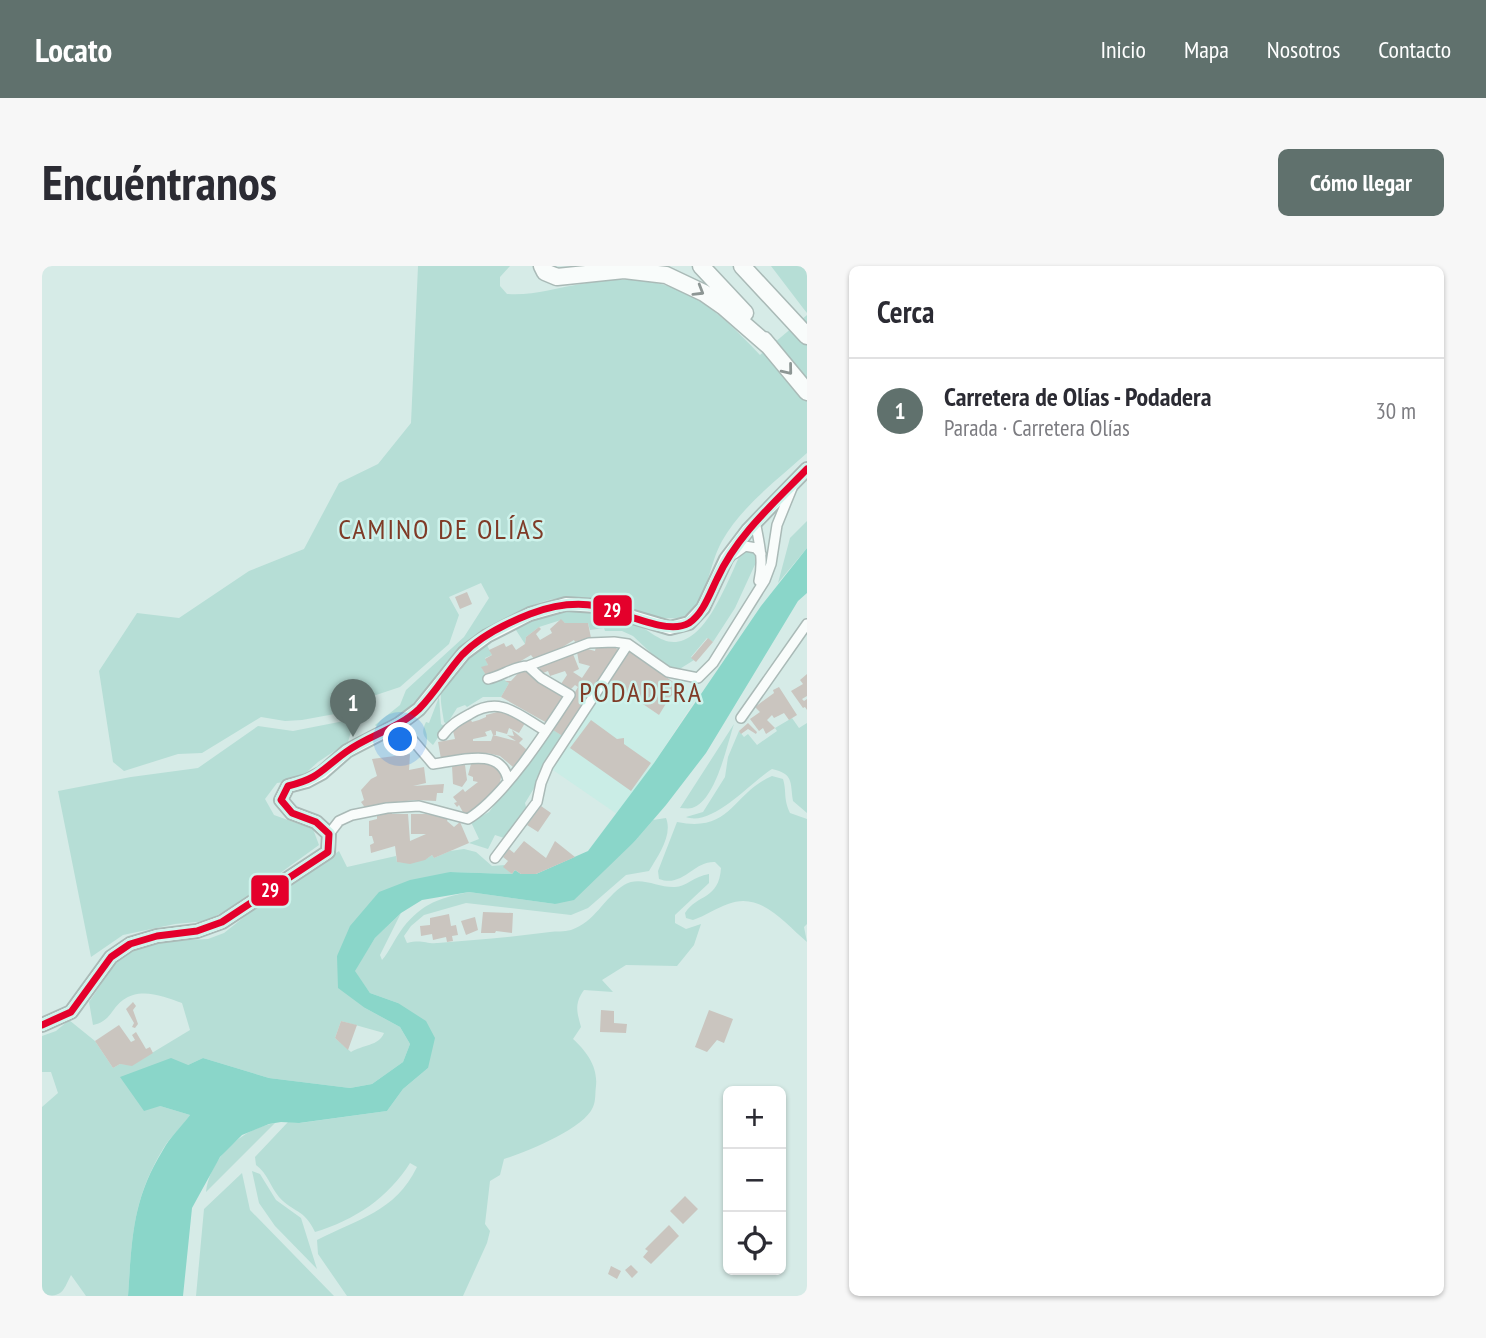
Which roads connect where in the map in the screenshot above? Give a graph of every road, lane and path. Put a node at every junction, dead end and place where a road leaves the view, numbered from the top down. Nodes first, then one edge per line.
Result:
1 (542, 266) edge
2 (701, 266) edge
3 (742, 266) edge
4 (757, 266) edge
5 (798, 326) edge
6 (770, 347) junction
7 (807, 392) edge
8 (807, 469) edge
9 (794, 482) junction
10 (755, 522) junction
11 (774, 542) junction
12 (761, 554) junction
13 (726, 559) junction
14 (756, 593) junction
15 (807, 624) edge
16 (628, 644) junction
17 (528, 666) junction
18 (488, 679) dead end
19 (741, 718) dead end
20 (399, 724) junction
21 (546, 731) junction
22 (443, 735) dead end
23 (508, 780) junction
24 (329, 834) junction
25 (495, 858) dead end
26 (42, 1025) edge

1 -> 6 highway
2 - 6 highway
3 - 5 highway
4 - 5 highway
6 -> 7 highway
8 - 9 main road
9 - 10 main road
9 - 11 street
10 - 11 street
10 - 12 street
10 - 13 main road
11 - 14 street
12 - 13 street
12 - 14 street
13 - 20 main road
14 - 16 street
15 - 19 street
16 - 17 street
16 - 25 street
17 - 18 street
17 - 21 street
20 - 23 street
20 - 24 main road
21 - 22 street
21 - 23 street
23 - 24 street
24 - 26 main road

